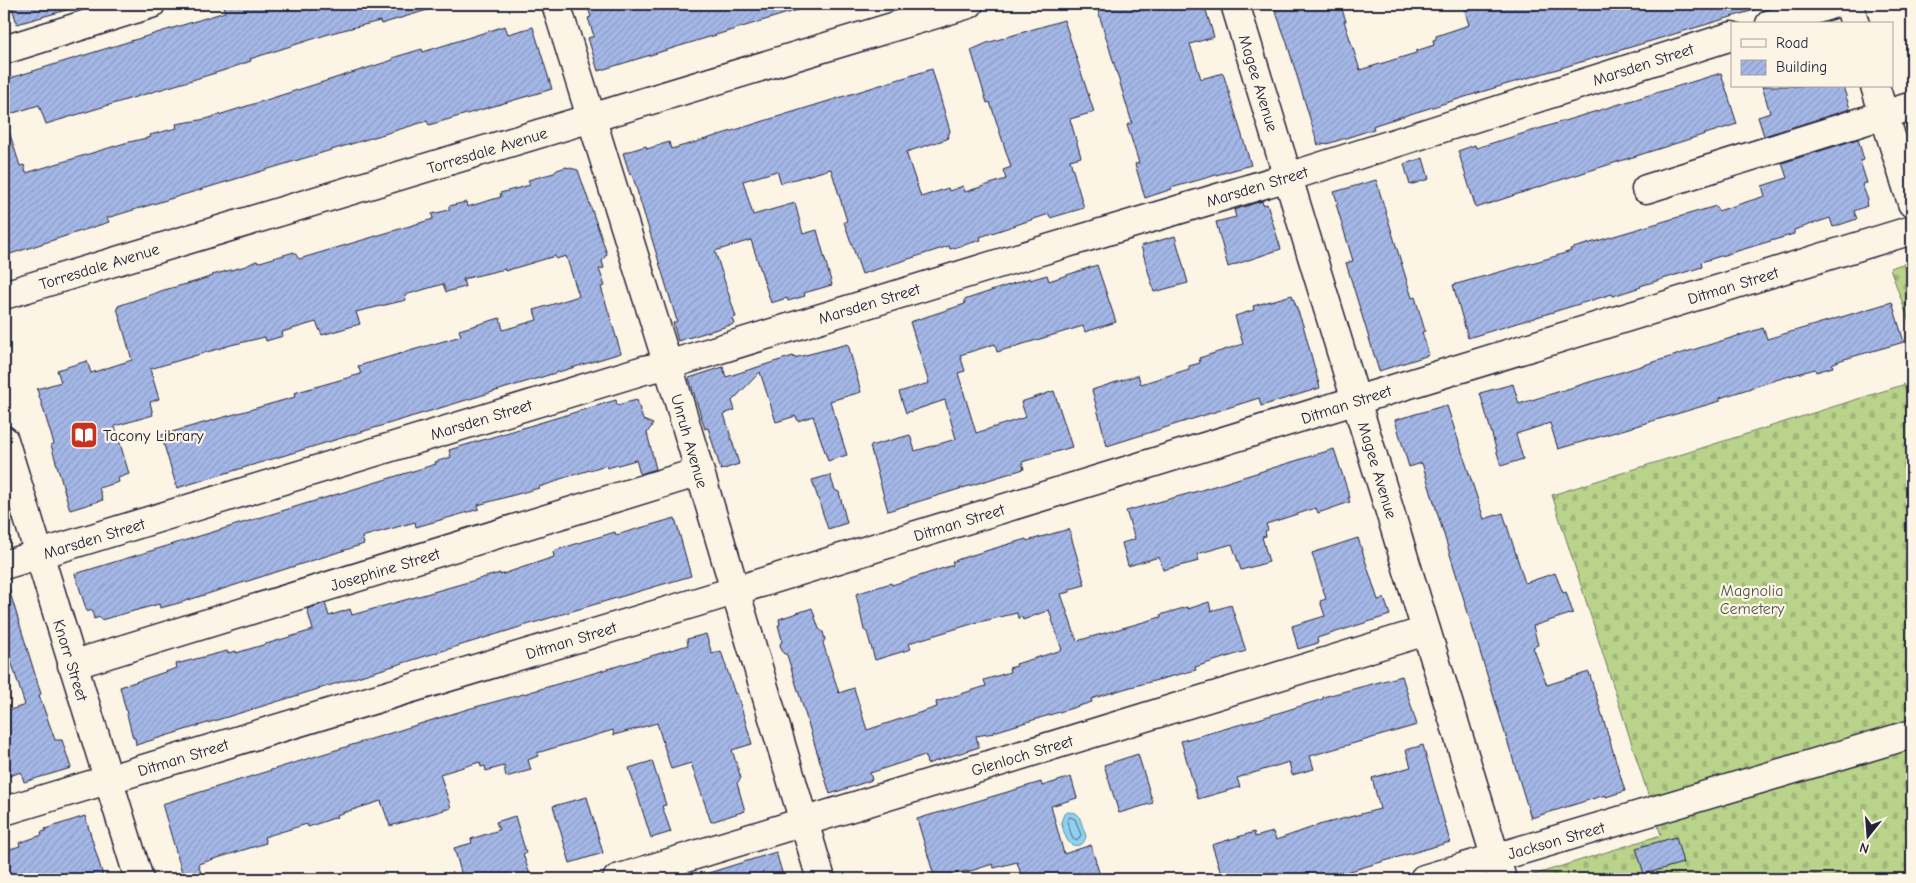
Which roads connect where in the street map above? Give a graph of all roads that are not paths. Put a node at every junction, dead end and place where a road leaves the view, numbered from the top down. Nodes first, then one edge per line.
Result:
1 (151, 4) edge
2 (556, 4) edge
3 (969, 4) edge
4 (1235, 4) edge
5 (1833, 4) edge
6 (1849, 4) edge
7 (1776, 22) edge
8 (1854, 22) edge
9 (1731, 36) edge
10 (4, 50) edge
11 (1876, 88) edge
12 (1912, 106) edge
13 (1884, 115) junction
14 (591, 118) junction
15 (1288, 177) junction
16 (1646, 189) dead end
17 (1912, 203) edge
18 (1912, 230) edge
19 (4, 295) edge
20 (668, 365) junction
21 (1356, 399) junction
22 (4, 440) edge
23 (698, 472) junction
24 (39, 555) junction
25 (4, 565) edge
26 (734, 591) junction
27 (1426, 630) junction
28 (72, 665) junction
29 (1912, 734) edge
30 (107, 780) junction
31 (4, 811) edge
32 (803, 822) junction
33 (1499, 868) edge
34 (139, 879) edge
35 (617, 879) edge
36 (821, 879) edge
37 (1424, 879) edge

1 - 10 street
2 - 14 street, Unruh Avenue
3 - 14 street, Torresdale Avenue
4 - 15 street, Magee Avenue
5 - 7 street
6 - 8 street
9 - 15 street, Marsden Street
11 - 13 street
12 - 13 street
13 - 16 street
13 - 17 street
14 - 19 street, Torresdale Avenue
14 - 20 street, Unruh Avenue
15 - 20 street, Marsden Street
15 - 21 street, Magee Avenue
18 - 21 street, Ditman Street
20 - 23 street, Unruh Avenue
20 - 24 street, Marsden Street
21 - 26 street, Ditman Street
21 - 27 street, Magee Avenue
22 - 24 street, Knorr Street
23 - 26 street, Unruh Avenue
23 - 28 street, Josephine Street
24 - 25 street, Marsden Street
24 - 28 street, Knorr Street
26 - 30 street, Ditman Street
26 - 32 street, Unruh Avenue
27 - 32 street, Glenloch Street
27 - 33 street, Magee Avenue
28 - 30 street, Knorr Street
29 - 33 street, Jackson Street
30 - 31 street, Ditman Street
30 - 34 street, Knorr Street
32 - 35 street, Glenloch Street
32 - 36 street, Unruh Avenue
33 - 37 street, Jackson Street

